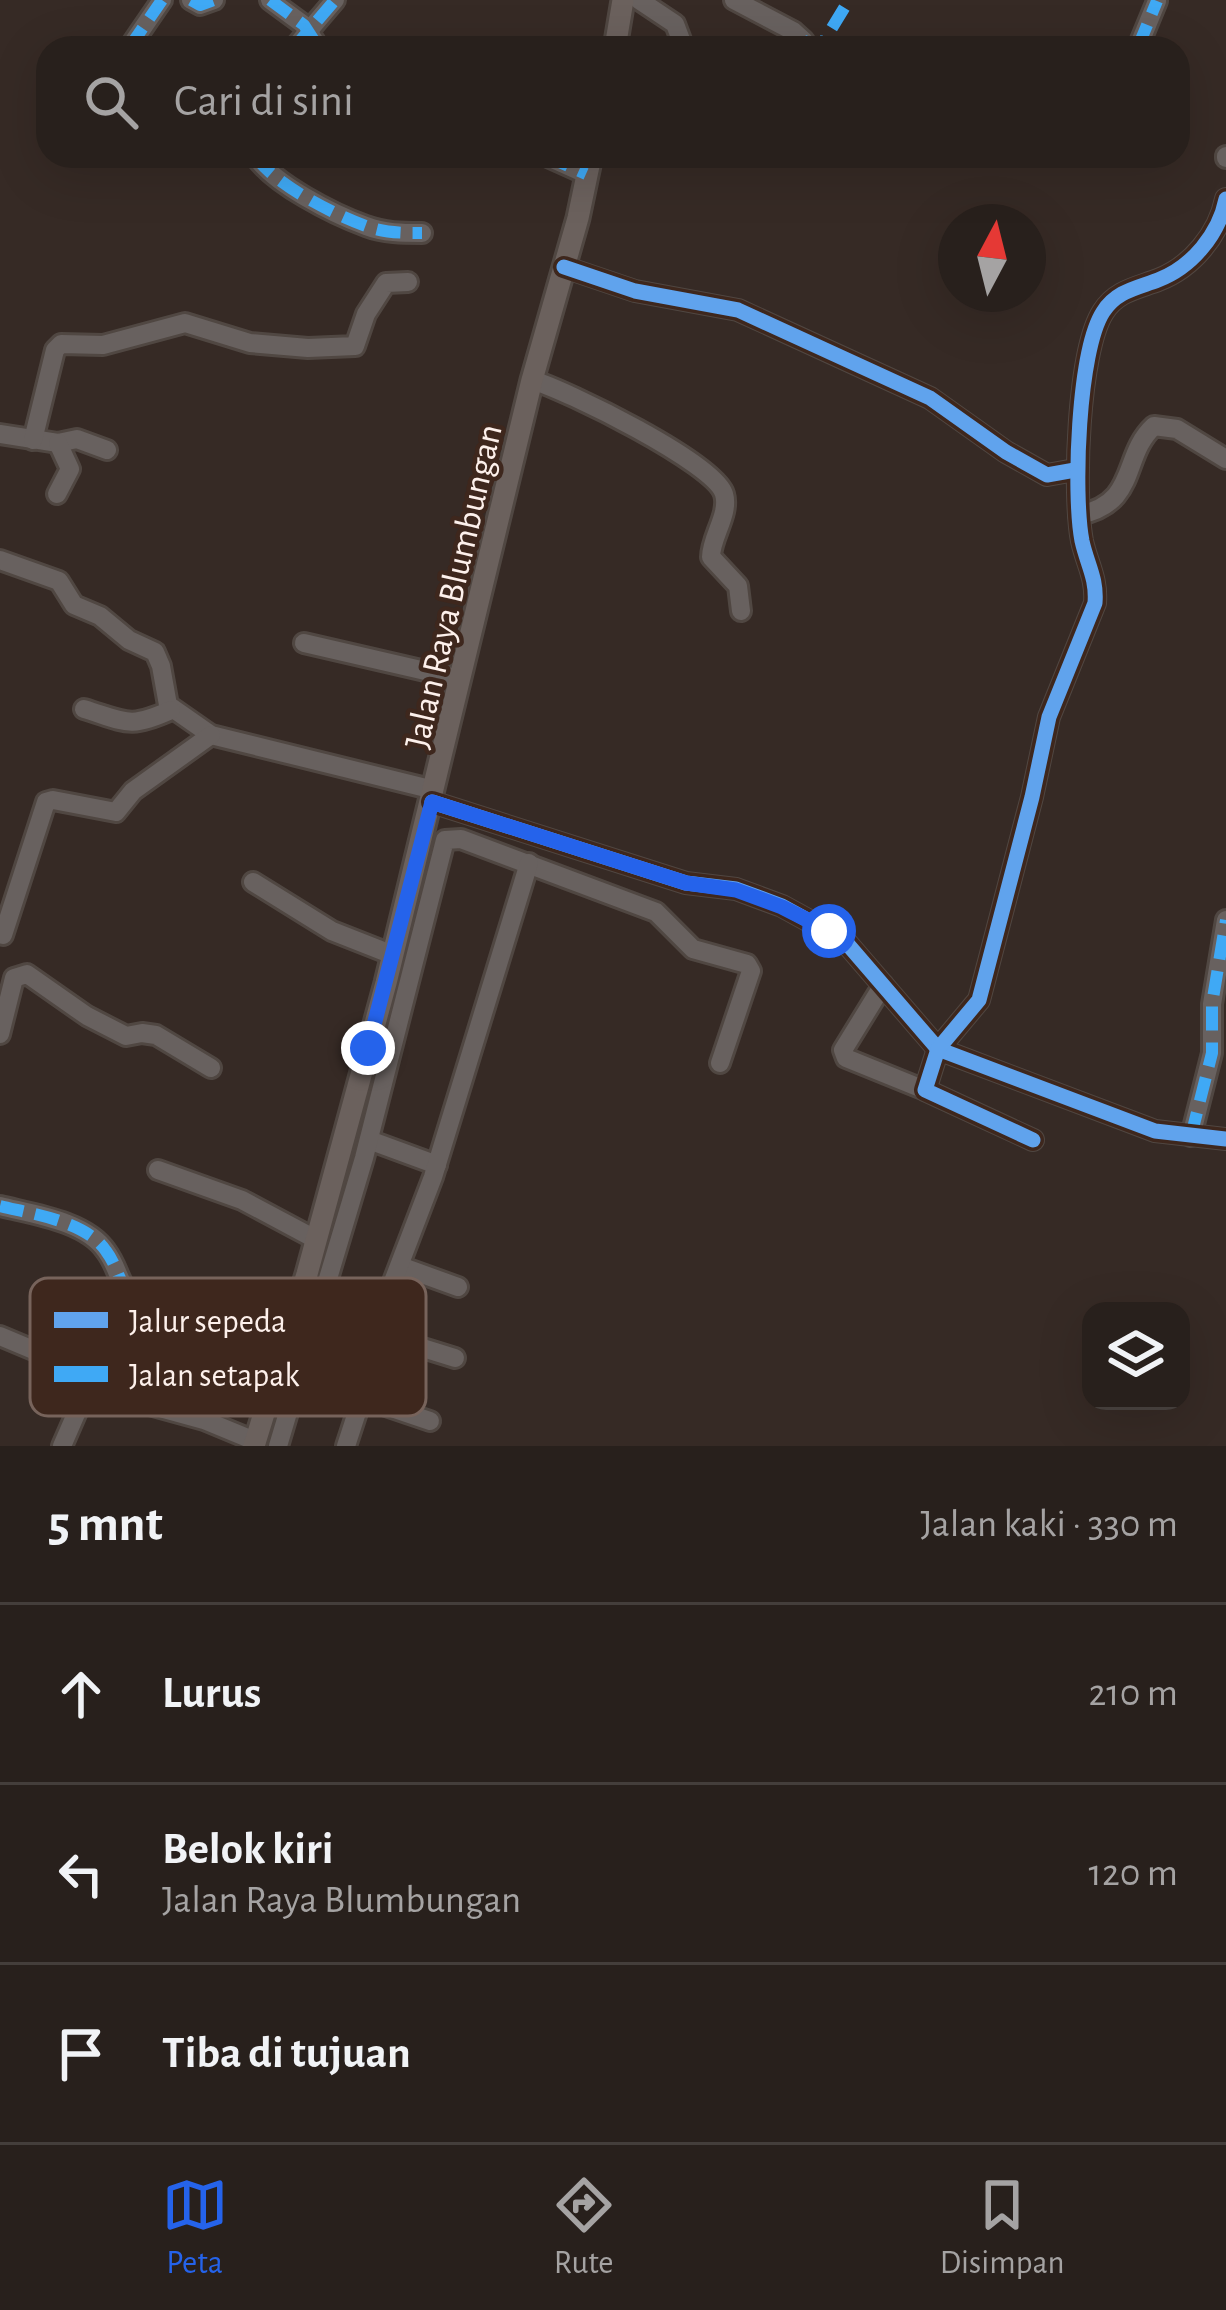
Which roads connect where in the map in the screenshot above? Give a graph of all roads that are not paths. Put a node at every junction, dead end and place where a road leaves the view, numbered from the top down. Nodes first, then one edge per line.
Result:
1 (161, 0) edge
2 (191, 0) edge
3 (214, 0) edge
4 (270, 0) edge
5 (335, 0) edge
6 (623, 0) edge
7 (639, 0) edge
8 (734, 0) edge
9 (1157, 0) edge
10 (137, 36) edge
11 (310, 36) edge
12 (317, 36) edge
13 (617, 36) edge
14 (680, 36) edge
15 (798, 36) edge
16 (1142, 36) edge
17 (265, 168) edge
18 (588, 168) edge
19 (1226, 199) edge
20 (422, 233) dead end
21 (564, 267) junction
22 (407, 282) dead end
23 (532, 380) junction
24 (0, 434) edge
25 (33, 440) junction
26 (58, 443) junction
27 (107, 450) dead end
28 (1226, 459) edge
29 (1075, 470) junction
30 (57, 494) dead end
31 (1079, 515) junction
32 (0, 560) edge
33 (741, 610) dead end
34 (304, 644) dead end
35 (460, 679) junction
36 (84, 709) dead end
37 (171, 710) junction
38 (212, 735) junction
39 (433, 796) junction
40 (529, 863) junction
41 (0, 878) edge
42 (253, 881) dead end
43 (21, 883) junction
44 (1226, 920) edge
45 (3, 935) edge
46 (393, 955) junction
47 (883, 985) junction
48 (0, 1034) edge
49 (938, 1049) junction
50 (720, 1063) dead end
51 (211, 1068) dead end
52 (925, 1090) junction
53 (1191, 1136) junction
54 (1226, 1139) edge
55 (369, 1140) junction
56 (1033, 1140) dead end
57 (436, 1165) junction
58 (158, 1170) dead end
59 (0, 1206) edge
60 (317, 1240) junction
61 (400, 1266) junction
62 (118, 1278) edge
63 (305, 1278) edge
64 (327, 1278) edge
65 (396, 1278) edge
66 (458, 1287) dead end
67 (0, 1336) edge
68 (426, 1345) edge
69 (30, 1349) edge
70 (455, 1358) dead end
71 (75, 1416) edge
72 (182, 1416) edge
73 (273, 1416) edge
74 (356, 1416) edge
75 (415, 1416) edge
76 (430, 1421) dead end
77 (262, 1444) edge
78 (62, 1446) edge
79 (346, 1446) edge

1 - 10 street
2 - 3 street
4 - 11 street
5 - 12 street
6 - 13 main road
7 - 14 street
8 - 15 street
9 - 16 street
17 - 20 street
18 - 21 main road, Jalan Raya Blumbungan
19 - 29 street
21 - 23 main road, Jalan Raya Blumbungan
21 - 29 street
22 - 25 street
23 - 33 street
23 - 35 main road, Jalan Raya Blumbungan
24 - 25 street
25 - 26 street
26 - 27 street
26 - 30 street
28 - 31 street
29 - 31 street
31 - 49 street
32 - 37 street
34 - 35 street
35 - 39 main road, Jalan Raya Blumbungan
36 - 37 street
37 - 38 street
38 - 39 street
38 - 43 street
39 - 46 main road, Jalan Raya Blumbungan
39 - 47 street
40 - 50 street
40 - 55 street
40 - 57 street
41 - 43 street
42 - 46 street
43 - 45 street
44 - 53 street
46 - 60 main road, Jalan Raya Blumbungan
47 - 49 street
47 - 52 street
48 - 51 street
49 - 52 street
49 - 53 street
52 - 56 street
53 - 54 street
55 - 57 street
55 - 64 street
57 - 61 street
58 - 60 street
59 - 62 street
60 - 63 main road, Jalan Raya Blumbungan
61 - 65 street
61 - 66 street
67 - 69 street
68 - 70 street
71 - 78 street
72 - 77 street
73 - 77 street
74 - 79 street
75 - 76 street

